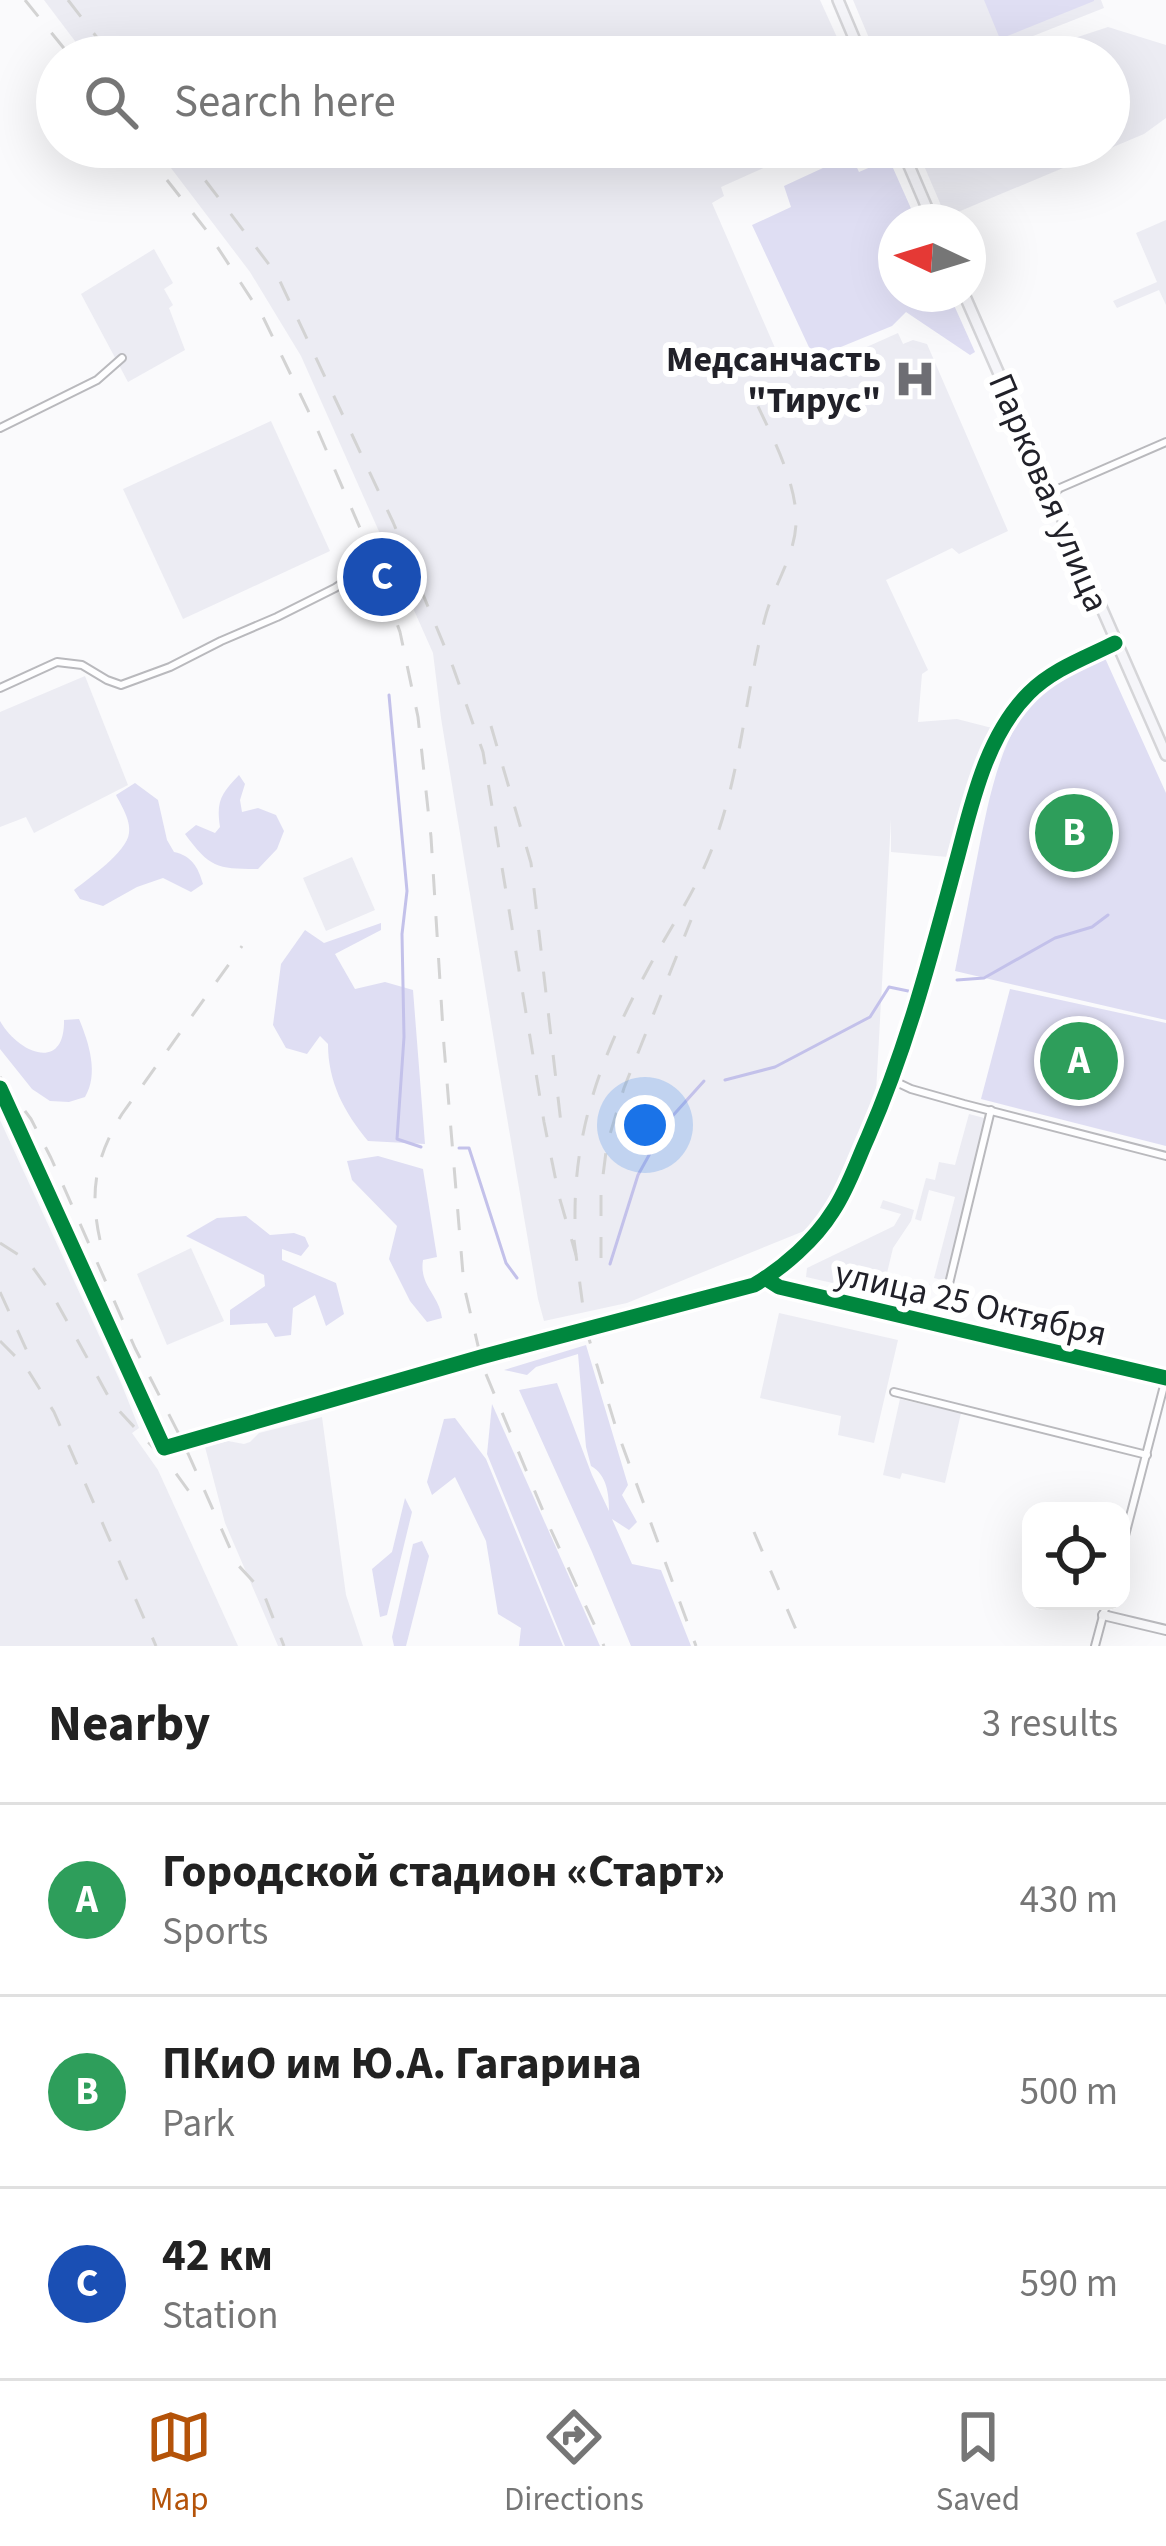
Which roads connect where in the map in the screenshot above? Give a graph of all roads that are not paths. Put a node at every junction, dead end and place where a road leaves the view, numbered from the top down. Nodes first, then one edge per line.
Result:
1 (838, 0) edge
2 (853, 36) edge
3 (910, 168) edge
4 (925, 204) edge
5 (972, 312) edge
6 (122, 358) dead end
7 (0, 428) edge
8 (1166, 442) edge
9 (1051, 496) junction
10 (359, 572) dead end
11 (1115, 643) junction
12 (0, 688) edge
13 (1166, 755) edge
14 (892, 1080) junction
15 (0, 1088) edge
16 (991, 1110) junction
17 (1166, 1156) edge
18 (766, 1278) junction
19 (938, 1324) junction
20 (1166, 1378) edge
21 (894, 1392) dead end
22 (1147, 1455) junction
23 (1130, 1518) edge
24 (1104, 1610) edge
25 (1102, 1615) junction
26 (1166, 1630) edge
27 (1095, 1646) edge

1 - 2 main road
3 - 4 main road
5 - 9 main road, Парковая улица
6 - 7 street
8 - 9 street
9 - 11 main road, Парковая улица
10 - 12 street
11 - 13 main road, Парковая улица
11 - 14 street
14 - 16 street
14 - 18 street
15 - 18 street
16 - 17 street
16 - 19 street
18 - 19 street, улица 25 Октября
19 - 20 street, улица 25 Октября
20 - 22 street
21 - 22 street
22 - 23 street
24 - 25 street
25 - 26 main road
25 - 27 street

